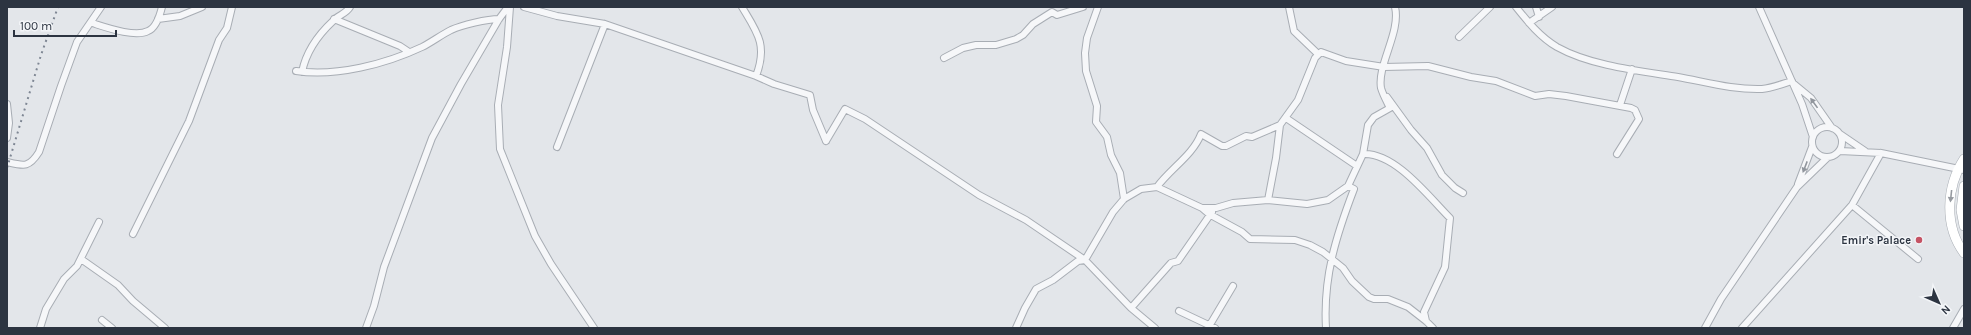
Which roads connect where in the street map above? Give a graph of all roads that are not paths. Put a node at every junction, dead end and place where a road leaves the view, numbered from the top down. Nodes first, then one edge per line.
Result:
1 (101, 7) edge
2 (162, 7) edge
3 (202, 7) edge
4 (232, 7) edge
5 (350, 7) edge
6 (509, 7) edge
7 (524, 7) edge
8 (742, 7) edge
9 (1083, 7) edge
10 (1098, 7) edge
11 (1289, 7) edge
12 (1395, 7) edge
13 (1490, 7) edge
14 (1516, 7) edge
15 (1536, 7) edge
16 (1552, 7) edge
17 (1759, 7) edge
18 (534, 8) edge
19 (1539, 17) junction
20 (158, 19) junction
21 (334, 19) junction
22 (499, 19) junction
23 (92, 23) junction
24 (1528, 23) junction
25 (605, 24) junction
26 (1459, 37) dead end
27 (408, 52) junction
28 (1318, 54) junction
29 (944, 58) dead end
30 (1384, 68) junction
31 (1632, 69) junction
32 (756, 76) junction
33 (1792, 82) junction
34 (1385, 95) junction
35 (7, 104) edge
36 (1620, 105) junction
37 (1286, 118) junction
38 (1280, 125) junction
39 (1832, 128) junction
40 (1839, 133) junction
41 (1813, 137) junction
42 (7, 138) edge
43 (557, 147) dead end
44 (1812, 147) junction
45 (1840, 151) junction
46 (1865, 151) junction
47 (1881, 153) junction
48 (1363, 154) junction
49 (1617, 154) dead end
50 (1827, 158) junction
51 (1964, 160) edge
52 (7, 162) edge
53 (1357, 166) junction
54 (1961, 170) edge
55 (1348, 186) junction
56 (1964, 186) edge
57 (1156, 187) junction
58 (1797, 187) junction
59 (1462, 193) dead end
60 (1124, 199) junction
61 (1268, 200) junction
62 (1852, 205) junction
63 (1202, 208) junction
64 (1216, 208) junction
65 (1210, 214) junction
66 (99, 222) dead end
67 (1964, 226) edge
68 (132, 234) dead end
69 (1964, 254) edge
70 (1330, 258) junction
71 (80, 259) junction
72 (1918, 259) dead end
73 (1085, 260) junction
74 (1233, 286) dead end
75 (1131, 308) junction
76 (1964, 309) edge
77 (1179, 311) dead end
78 (102, 320) dead end
79 (1426, 321) junction
80 (1211, 327) edge
81 (40, 328) edge
82 (112, 328) edge
83 (164, 328) edge
84 (366, 328) edge
85 (594, 328) edge
86 (1016, 328) edge
87 (1155, 328) edge
88 (1326, 328) edge
89 (1433, 328) edge
90 (1705, 328) edge
91 (1742, 328) edge
92 (1952, 328) edge

1 - 23 street
2 - 20 street
3 - 20 street
4 - 68 street
5 - 21 street
6 - 22 street
6 - 85 street
7 - 18 street
8 - 32 street
9 - 29 street
10 - 60 street
11 - 28 street
12 - 30 street
13 - 26 street
14 - 24 street
15 - 19 street
16 - 19 street
17 - 33 street
18 - 25 street
19 - 24 street
20 - 23 street
21 - 27 street
21 - 27 street
22 - 27 street
22 - 84 street
23 - 52 street
24 - 31 street
25 - 32 street
25 - 43 street
28 - 30 street
28 - 37 street
30 - 34 street
30 - 36 street
31 - 33 street
31 - 36 street
32 - 73 street
39 -> 33 street
33 - 41 street
34 - 48 street
34 - 59 street
35 - 42 street
36 - 49 street
37 - 38 street
37 - 53 street
38 - 57 street
38 - 61 street
39 - 40 street
39 - 41 street
40 - 45 street
40 - 46 street
41 - 44 street
44 - 50 street
44 -> 58 street
45 - 46 street
45 - 50 street
46 - 47 street
47 - 54 street
47 - 62 street
48 - 53 street
48 - 79 street
50 - 58 street
51 - 54 main road
53 - 55 street
54 -> 69 main road
55 - 61 street
55 - 70 street
56 - 67 main road
57 - 60 street
57 - 63 street
58 - 90 street
60 - 73 street
61 - 64 street
62 - 72 street
62 - 91 street
63 - 64 street
63 - 65 street
64 - 65 street
65 - 70 street
65 - 75 street
66 - 71 street
70 - 79 street
70 - 88 street
71 - 81 street
71 - 83 street
73 - 75 street
73 - 86 street
74 - 80 street
75 - 87 street
76 - 92 street
77 - 80 street
78 - 82 street
79 - 89 street

